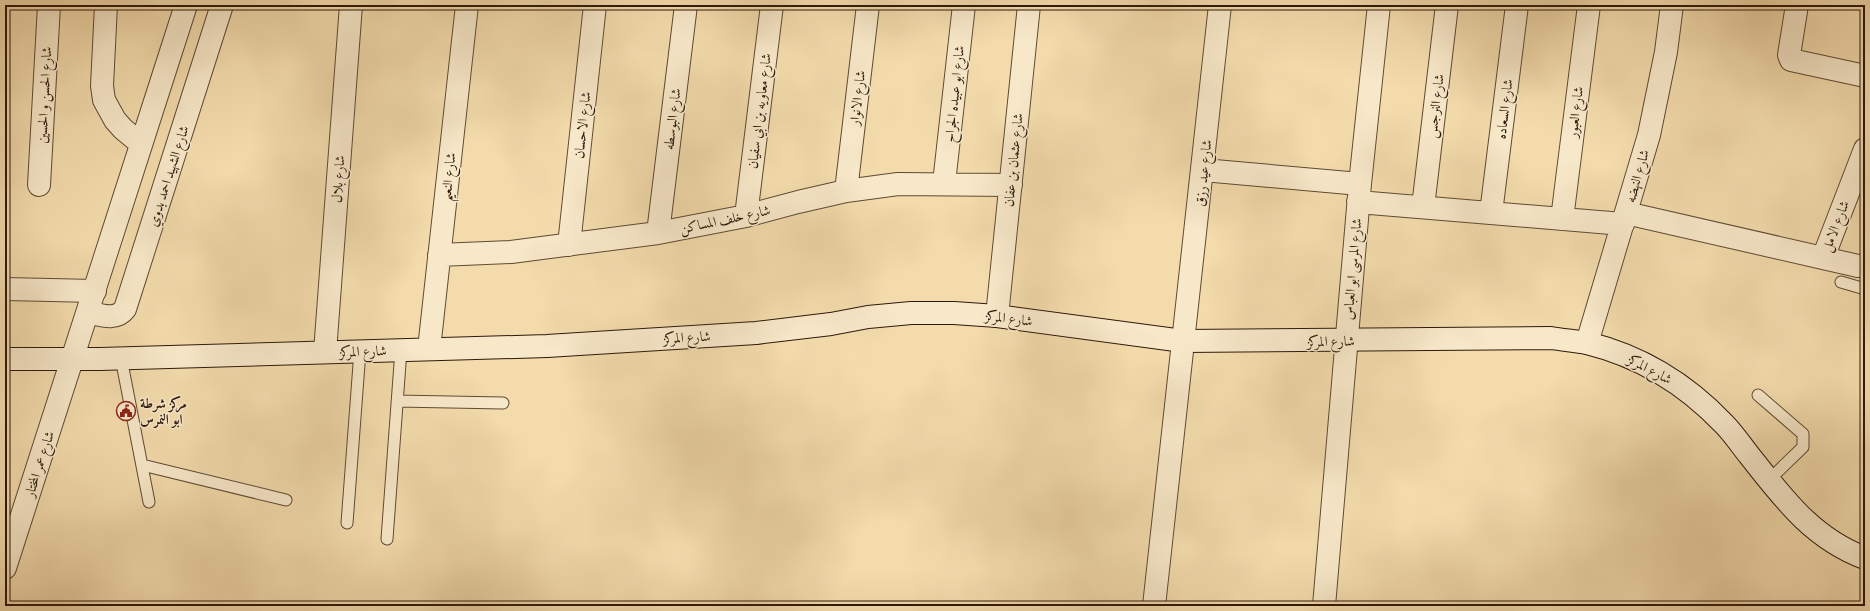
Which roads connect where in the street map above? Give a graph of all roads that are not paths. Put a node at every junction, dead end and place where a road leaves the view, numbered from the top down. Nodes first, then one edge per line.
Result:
1 (49, 5) edge
2 (106, 5) edge
3 (186, 5) edge
4 (222, 5) edge
5 (351, 5) edge
6 (467, 5) edge
7 (595, 5) edge
8 (686, 5) edge
9 (772, 5) edge
10 (868, 5) edge
11 (964, 5) edge
12 (1029, 5) edge
13 (1220, 5) edge
14 (1379, 5) edge
15 (1447, 5) edge
16 (1517, 5) edge
17 (1589, 5) edge
18 (1672, 5) edge
19 (1797, 5) edge
20 (1865, 76) edge
21 (140, 143) junction
22 (1865, 149) edge
23 (1203, 170) junction
24 (944, 183) junction
25 (39, 185) dead end
26 (1011, 185) junction
27 (846, 191) junction
28 (1359, 193) junction
29 (1423, 207) junction
30 (1491, 213) junction
31 (746, 216) junction
32 (1562, 219) junction
33 (1624, 219) junction
34 (658, 233) junction
35 (569, 245) junction
36 (439, 255) junction
37 (1823, 258) junction
38 (1858, 266) dead end
39 (1841, 282) dead end
40 (5, 288) edge
41 (1865, 289) edge
42 (95, 291) junction
43 (88, 312) junction
44 (997, 316) junction
45 (1183, 341) junction
46 (1346, 341) junction
47 (1587, 343) junction
48 (428, 349) junction
49 (401, 350) junction
50 (360, 351) junction
51 (325, 352) junction
52 (5, 358) edge
53 (121, 358) junction
54 (72, 359) junction
55 (1758, 395) dead end
56 (397, 401) junction
57 (503, 403) dead end
58 (142, 465) junction
59 (1769, 480) junction
60 (286, 500) dead end
61 (149, 502) dead end
62 (347, 523) dead end
63 (386, 539) dead end
64 (1865, 558) edge
65 (5, 568) edge
66 (1154, 606) edge
67 (1324, 606) edge

1 - 25 street, شارع الحسن و الحسين
2 - 21 street
3 - 21 street
4 - 43 street, شارع الشهيد احمد بدوي
5 - 51 street, شارع بلال
6 - 36 street, شارع النعيم
7 - 35 street, شارع الاحسان
8 - 34 street, شارع البوسطه
9 - 31 street, شارع معاويه بن ابي سفيان
10 - 27 street, شارع الانوار
11 - 24 street, شارع ابو عبيده الجراح
12 - 26 street, شارع عثمان بن عفان
13 - 23 street, شارع عيد رزق
14 - 28 street, شارع المرسى ابو العباس
15 - 29 street, شارع النرجس
16 - 30 street, شارع السعاده
17 - 32 street, شارع العبور
18 - 33 street, شارع النهضه
19 - 20 street
21 - 42 street
22 - 37 street, شارع الامل
23 - 28 street
23 - 45 street, شارع عيد رزق
24 - 26 street, شارع خلف المساكن
24 - 27 street, شارع خلف المساكن
26 - 44 street, شارع عثمان بن عفان
27 - 31 street, شارع خلف المساكن
28 - 29 street
28 - 46 street, شارع المرسى ابو العباس
29 - 30 street
30 - 32 street
31 - 34 street, شارع خلف المساكن
32 - 33 street
33 - 37 street
33 - 47 street, شارع النهضه
34 - 35 street, شارع خلف المساكن
35 - 36 street, شارع خلف المساكن
36 - 48 street, شارع النعيم
37 - 38 street
39 - 41 lane
40 - 42 street
42 - 43 street
43 - 54 street
44 - 45 street, شارع المركز
44 - 48 street, شارع المركز
45 - 46 street, شارع المركز
45 - 66 street, شارع عيد رزق
46 - 47 street, شارع المركز
46 - 67 street, شارع المرسى ابو العباس
47 - 59 street, شارع المركز
48 - 49 street, شارع المركز
49 - 50 street, شارع المركز
49 - 56 lane
50 - 51 street, شارع المركز
50 - 62 lane
51 - 53 street, شارع المركز
52 - 54 street, شارع المركز
53 - 54 street, شارع المركز
53 - 58 lane
54 - 65 street, شارع عمر المختار
55 - 59 lane
56 - 57 lane
56 - 63 lane
58 - 60 lane
58 - 61 lane
59 - 64 street, شارع المركز

